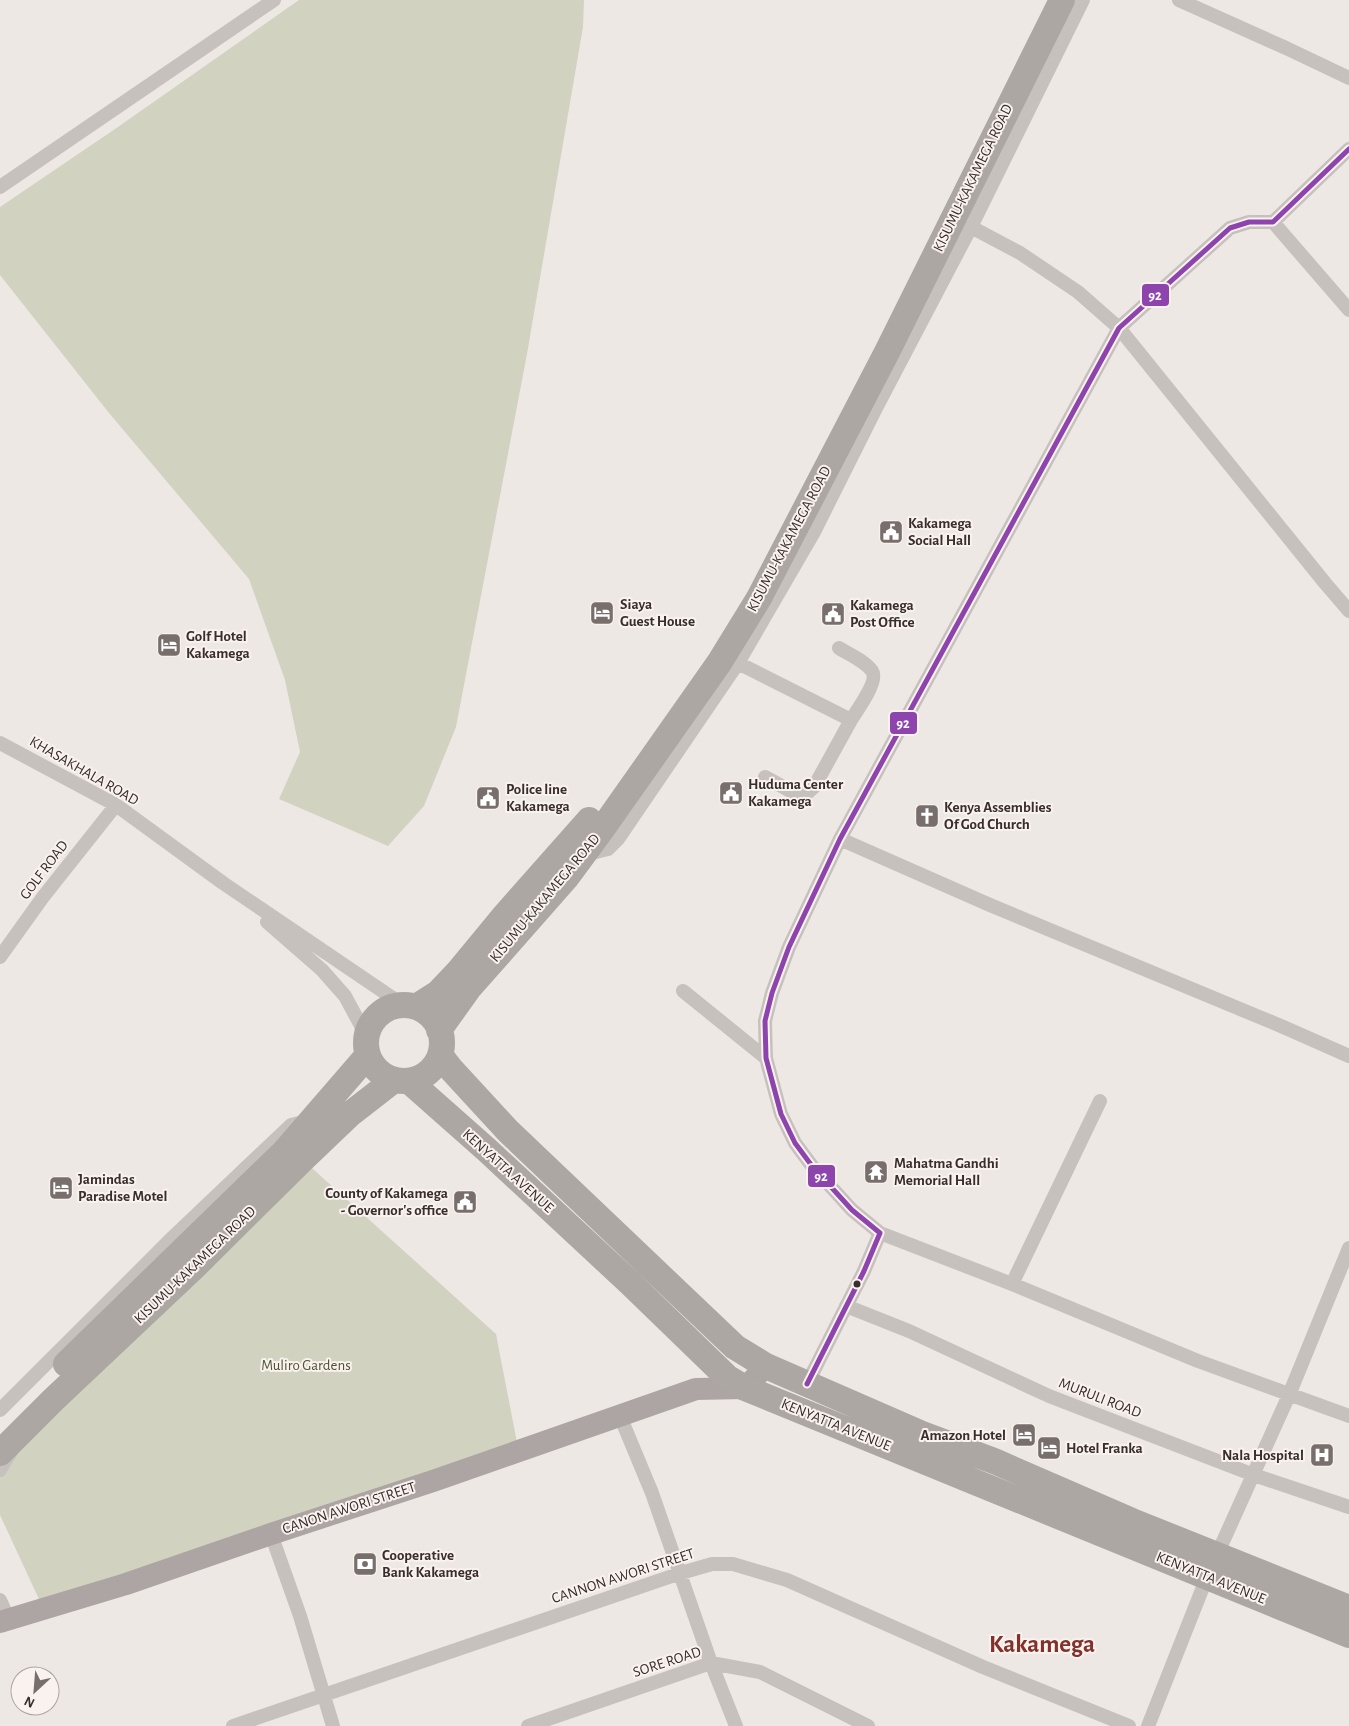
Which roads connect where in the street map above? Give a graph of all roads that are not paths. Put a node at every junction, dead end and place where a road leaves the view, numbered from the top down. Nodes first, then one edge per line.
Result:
1 (274, 0) edge
2 (1045, 0) edge
3 (1062, 0) edge
4 (1083, 0) edge
5 (1179, 0) edge
6 (1349, 78) edge
7 (1349, 149) edge
8 (0, 187) edge
9 (1273, 222) junction
10 (971, 227) junction
11 (927, 310) junction
12 (1349, 310) edge
13 (1119, 328) junction
14 (898, 330) junction
15 (1349, 611) edge
16 (840, 648) dead end
17 (738, 662) junction
18 (851, 720) junction
19 (0, 742) edge
20 (765, 777) dead end
21 (116, 805) junction
22 (840, 839) junction
23 (583, 856) junction
24 (223, 883) junction
25 (0, 957) edge
26 (683, 991) dead end
27 (409, 1006) junction
28 (439, 1042) junction
29 (367, 1045) junction
30 (1349, 1056) edge
31 (766, 1058) junction
32 (401, 1080) junction
33 (1100, 1101) dead end
34 (314, 1119) junction
35 (508, 1131) junction
36 (487, 1150) junction
37 (880, 1233) junction
38 (1349, 1248) edge
39 (1012, 1284) junction
40 (846, 1306) junction
41 (735, 1347) junction
42 (713, 1365) junction
43 (766, 1366) junction
44 (807, 1384) junction
45 (745, 1388) junction
46 (696, 1389) junction
47 (1289, 1395) junction
48 (0, 1410) edge
49 (620, 1416) junction
50 (1349, 1416) edge
51 (30, 1422) junction
52 (0, 1429) edge
53 (917, 1445) junction
54 (0, 1453) edge
55 (0, 1470) edge
56 (1254, 1475) junction
57 (1040, 1481) junction
58 (1030, 1505) junction
59 (1349, 1507) edge
60 (271, 1534) junction
61 (1212, 1566) junction
62 (681, 1573) junction
63 (3, 1614) edge
64 (1343, 1619) edge
65 (711, 1664) junction
66 (323, 1695) junction
67 (233, 1726) edge
68 (333, 1726) edge
69 (528, 1726) edge
70 (736, 1726) edge
71 (868, 1726) edge
72 (1129, 1726) edge
73 (1148, 1726) edge

1 - 8 street
2 - 27 highway, KISUMU-KAKAMEGA ROAD
3 - 14 highway, KISUMU-KAKAMEGA ROAD
4 - 10 street
5 - 6 street
7 - 9 street
9 - 12 street
9 - 13 street
10 - 11 street
10 - 13 street
11 - 14 street
11 - 17 street
13 - 15 street
13 - 22 street
14 - 23 highway, KISUMU-KAKAMEGA ROAD
16 - 18 street
17 - 18 street
17 - 23 street
18 - 20 street
19 - 21 street, KHASAKHALA ROAD
21 - 24 street, KHASAKHALA ROAD
21 - 25 street, GOLF ROAD
22 - 30 street
22 - 31 street
23 - 28 highway, KISUMU-KAKAMEGA ROAD
24 - 27 street
24 - 29 street
26 - 31 street
27 - 28 highway
27 - 29 highway
28 - 32 highway
28 - 35 highway, KENYATTA AVENUE
29 - 32 highway
29 - 34 highway, KISUMU-KAKAMEGA ROAD
31 - 37 street
32 - 36 highway, KENYATTA AVENUE
32 - 51 highway, KISUMU-KAKAMEGA ROAD
33 - 39 street
34 - 48 street
34 - 52 highway, KISUMU-KAKAMEGA ROAD
35 - 36 highway
35 - 41 highway, KENYATTA AVENUE
36 - 42 highway, KENYATTA AVENUE
37 - 39 street
37 - 40 street
38 - 47 street
39 - 47 street
40 - 44 street
40 - 56 street, MURULI ROAD
41 - 42 main road
41 - 43 highway, KENYATTA AVENUE
42 - 45 highway, KENYATTA AVENUE
42 - 46 main road
43 - 44 highway, KENYATTA AVENUE
43 - 45 main road
44 - 53 highway, KENYATTA AVENUE
45 - 46 main road, CANON AWORI STREET
45 - 53 highway, KENYATTA AVENUE
46 - 49 main road, CANON AWORI STREET
47 - 50 street
47 - 56 street
49 - 60 main road, CANON AWORI STREET
49 - 62 street
51 - 54 highway, KISUMU-KAKAMEGA ROAD
51 - 55 street
53 - 57 highway, KENYATTA AVENUE
53 - 58 highway, KENYATTA AVENUE
56 - 59 street, MURULI ROAD
56 - 61 street
57 - 58 highway
57 - 61 highway, KENYATTA AVENUE
58 - 61 highway, KENYATTA AVENUE
60 - 63 main road, CANON AWORI STREET
60 - 66 street
61 - 64 highway, KENYATTA AVENUE
61 - 73 street
62 - 65 street
62 - 66 street, CANNON AWORI STREET
62 - 72 street, CANNON AWORI STREET
65 - 69 street, SORE ROAD
65 - 70 street
65 - 71 street, SORE ROAD
66 - 67 street, CANNON AWORI STREET
66 - 68 street

